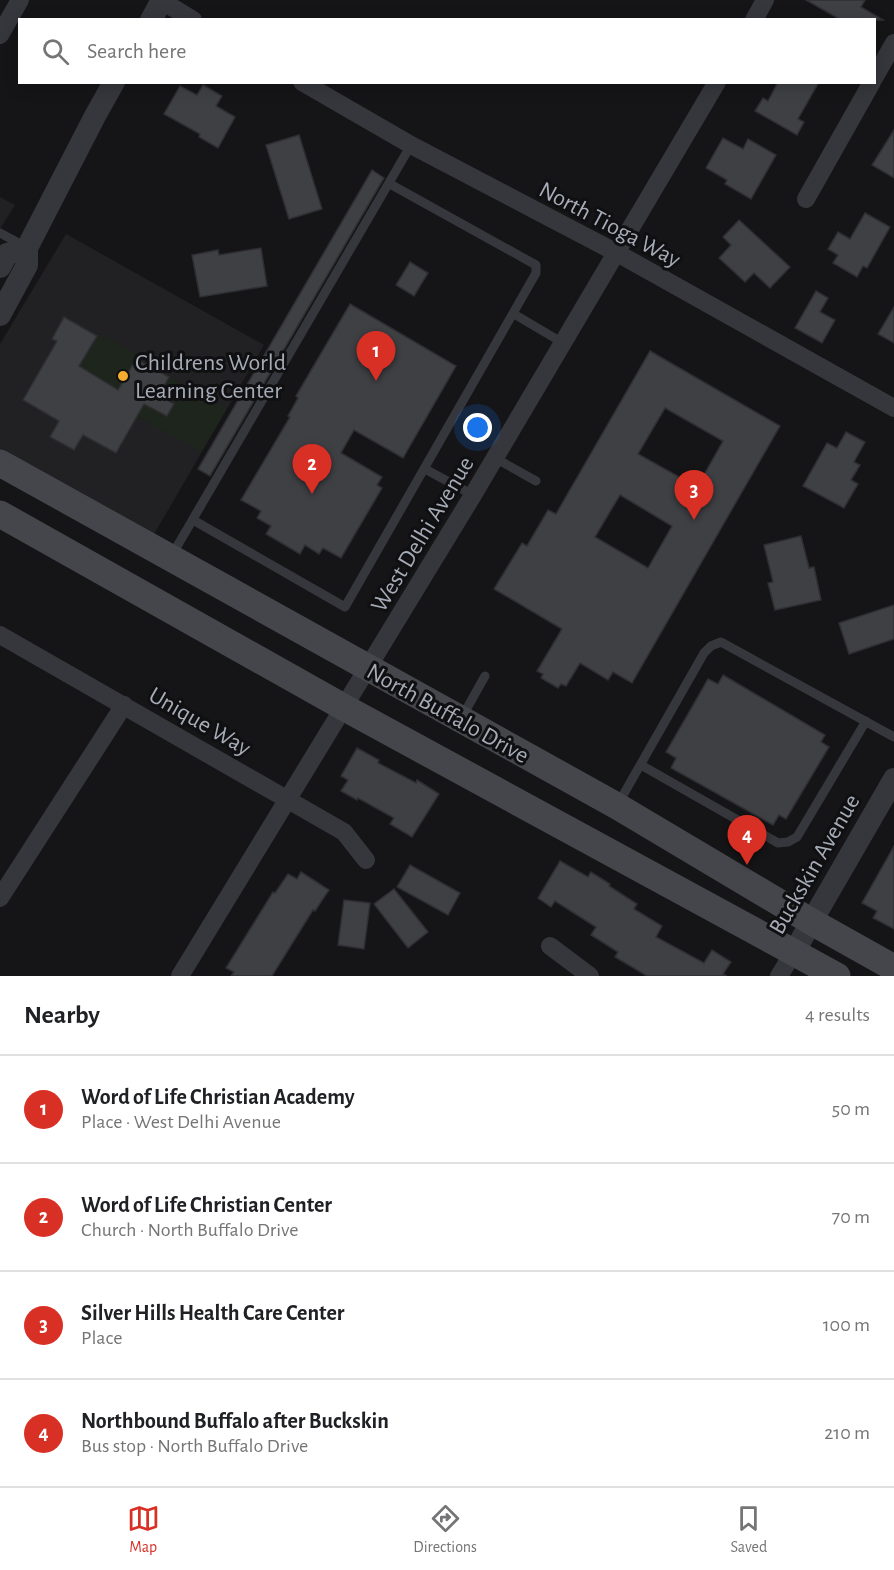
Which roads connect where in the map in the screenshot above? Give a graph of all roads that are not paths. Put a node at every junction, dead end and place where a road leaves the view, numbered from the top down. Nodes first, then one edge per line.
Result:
1 (20, 0) edge
2 (765, 0) edge
3 (158, 7) edge
4 (188, 18) edge
5 (755, 18) edge
6 (0, 35) edge
7 (894, 44) edge
8 (876, 75) edge
9 (113, 84) edge
10 (306, 84) edge
11 (716, 84) edge
12 (871, 84) edge
13 (411, 145) junction
14 (390, 183) junction
15 (806, 199) dead end
16 (0, 233) edge
17 (27, 248) junction
18 (617, 253) junction
19 (0, 267) edge
20 (514, 314) junction
21 (0, 315) edge
22 (563, 343) junction
23 (894, 408) edge
24 (495, 458) junction
25 (0, 463) edge
26 (425, 469) junction
27 (536, 481) dead end
28 (473, 495) junction
29 (0, 514) edge
30 (193, 520) junction
31 (170, 558) junction
32 (0, 635) edge
33 (369, 670) junction
34 (485, 676) dead end
35 (123, 705) junction
36 (345, 708) junction
37 (460, 719) junction
38 (866, 721) junction
39 (894, 737) edge
40 (641, 765) junction
41 (894, 779) edge
42 (289, 799) junction
43 (617, 806) junction
44 (366, 860) dead end
45 (0, 898) edge
46 (812, 922) junction
47 (550, 946) dead end
48 (794, 952) junction
49 (894, 968) edge
50 (180, 976) edge
51 (590, 976) edge
52 (779, 976) edge
53 (837, 976) edge

1 - 6 street
2 - 5 street
3 - 4 street
7 - 8 street
9 - 17 street
10 - 13 street, North Tioga Way
11 - 18 street, West Delhi Avenue
12 - 15 street
13 - 14 lane
13 - 18 street, North Tioga Way
14 - 20 lane
14 - 30 lane
16 - 17 lane
17 - 19 street
17 - 21 street
18 - 22 street, West Delhi Avenue
18 - 23 street, North Tioga Way
20 - 22 lane
20 - 26 lane
22 - 24 street, West Delhi Avenue
24 - 27 lane
24 - 28 street, West Delhi Avenue
25 - 31 main road, North Buffalo Drive
26 - 28 lane
26 - 30 lane
28 - 33 street, West Delhi Avenue
29 - 36 main road, North Buffalo Drive
30 - 31 lane
31 - 33 main road, North Buffalo Drive
32 - 35 street, Unique Way
33 - 36 street, West Delhi Avenue
33 - 37 main road, North Buffalo Drive
34 - 37 lane
35 - 42 street, Unique Way
35 - 45 street
36 - 42 street, West Delhi Avenue
36 - 48 main road, North Buffalo Drive
37 - 43 main road, North Buffalo Drive
38 - 39 lane
38 - 40 lane
38 - 40 lane
40 - 43 lane
41 - 46 street, Buckskin Avenue
42 - 44 street, Unique Way
42 - 50 street, West Delhi Avenue
43 - 46 main road, North Buffalo Drive
46 - 48 street, Buckskin Avenue
46 - 49 main road, North Buffalo Drive
47 - 51 street
48 - 52 street, Buckskin Avenue
48 - 53 main road, North Buffalo Drive

